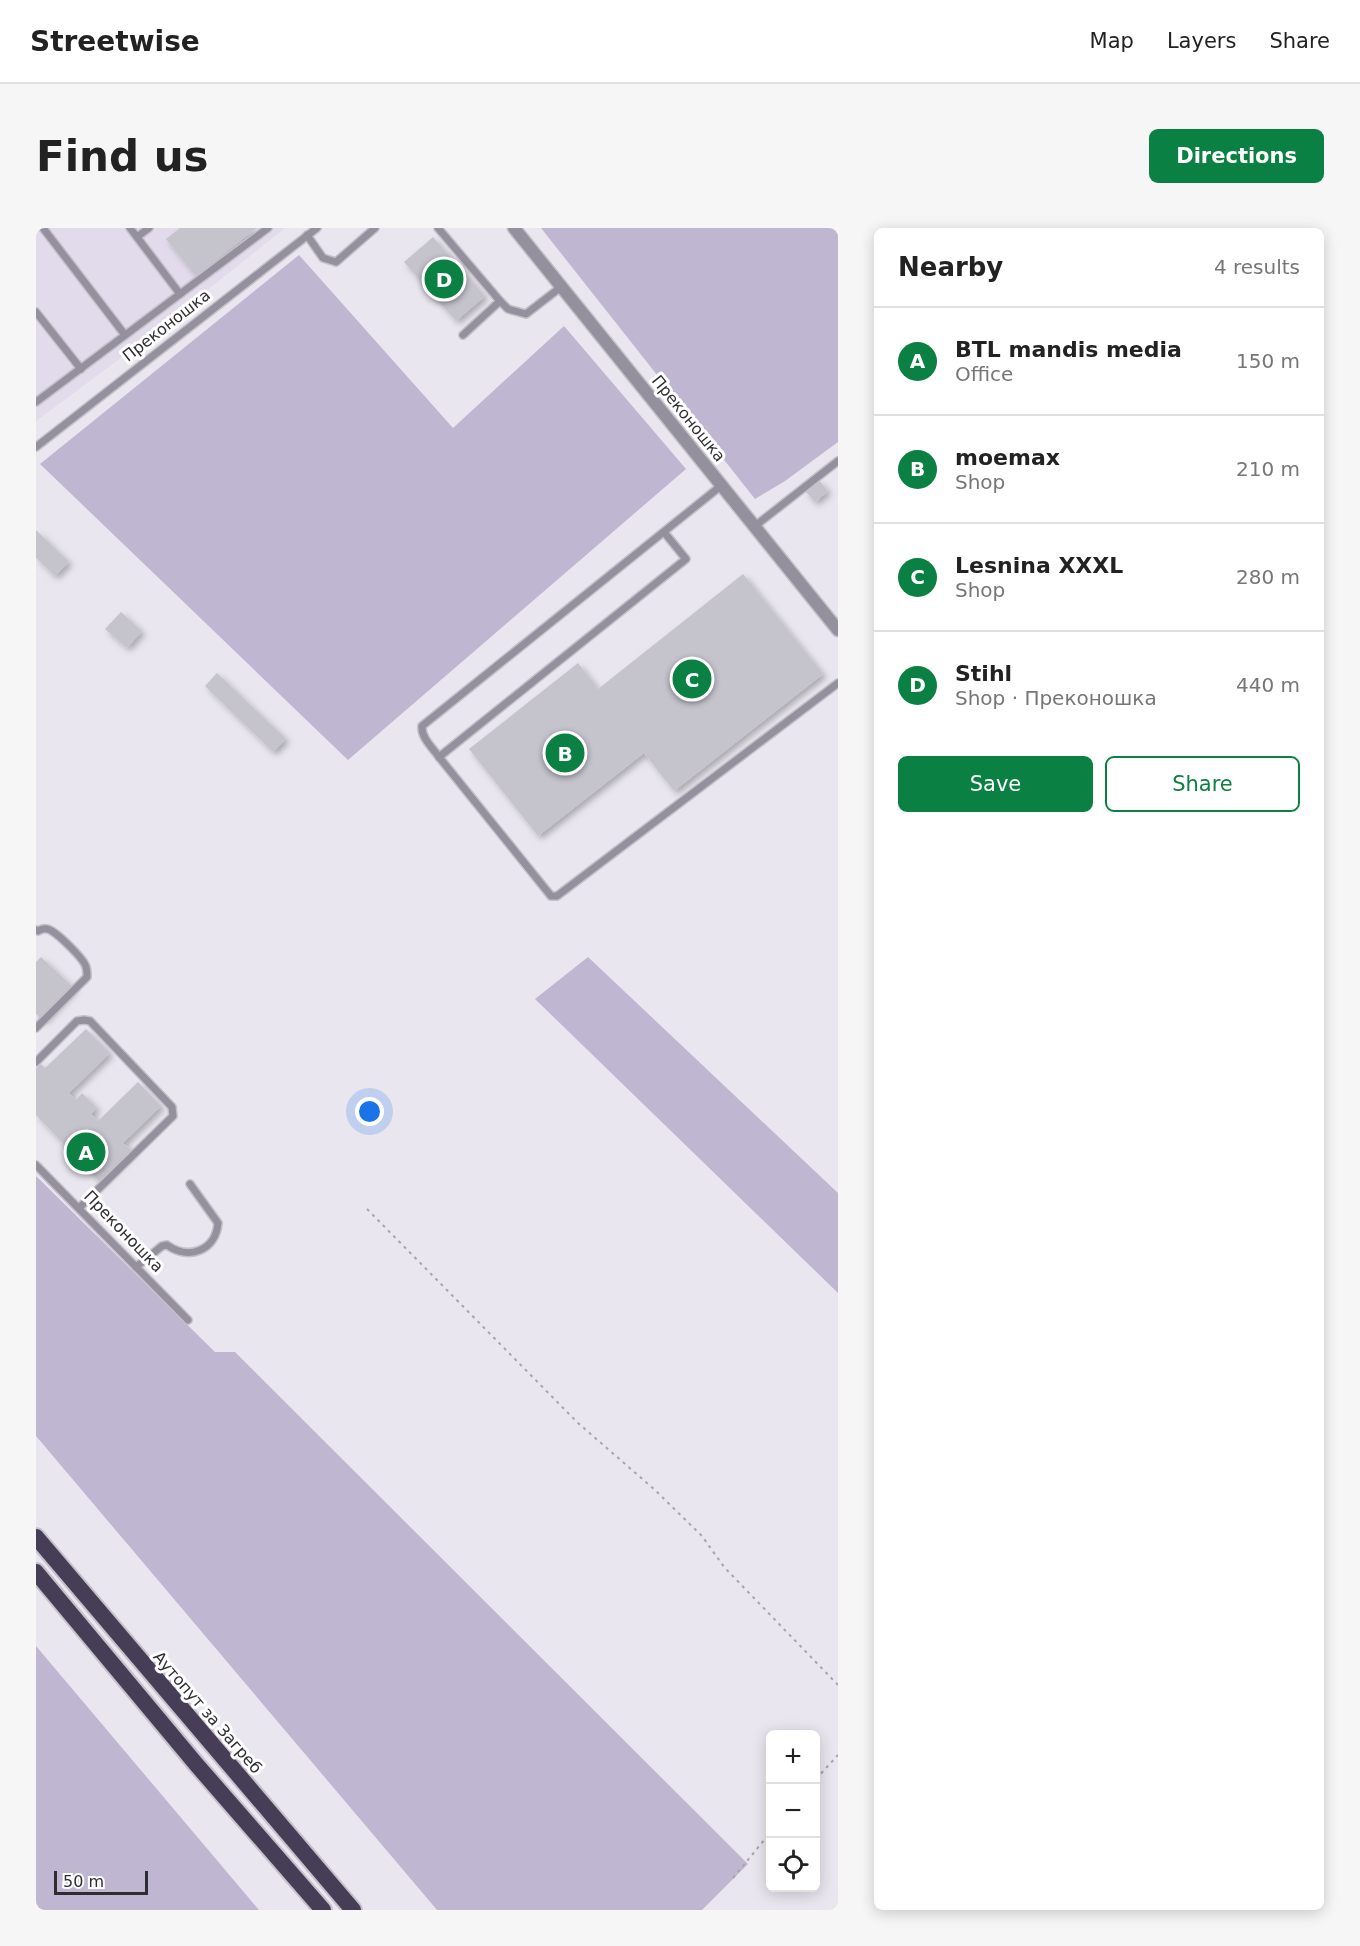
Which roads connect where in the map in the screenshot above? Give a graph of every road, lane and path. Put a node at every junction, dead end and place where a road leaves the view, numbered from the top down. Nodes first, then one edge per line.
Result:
1 (43, 228) edge
2 (130, 228) edge
3 (149, 228) edge
4 (268, 228) edge
5 (317, 228) edge
6 (375, 228) edge
7 (438, 228) edge
8 (514, 228) edge
9 (307, 236) junction
10 (137, 237) junction
11 (561, 287) junction
12 (180, 294) junction
13 (500, 301) junction
14 (36, 312) edge
15 (124, 335) junction
16 (463, 335) dead end
17 (81, 369) junction
18 (36, 402) edge
19 (36, 447) edge
20 (838, 461) edge
21 (722, 485) junction
22 (755, 526) junction
23 (664, 532) junction
24 (838, 630) edge
25 (838, 683) edge
26 (440, 757) junction
27 (37, 932) edge
28 (36, 1028) edge
29 (36, 1062) edge
30 (36, 1165) edge
31 (190, 1184) dead end
32 (79, 1208) junction
33 (367, 1209) dead end
34 (136, 1268) junction
35 (188, 1320) dead end
36 (36, 1537) edge
37 (36, 1572) edge
38 (838, 1685) edge
39 (838, 1755) edge
40 (820, 1775) edge
41 (767, 1838) edge
42 (733, 1878) dead end
43 (322, 1910) edge
44 (353, 1910) edge

1 - 15 lane
2 - 10 lane
3 - 10 lane
4 - 12 lane
5 - 9 lane, Преконошка
6 - 9 lane
7 - 13 lane
8 - 11 street, Преконошка
9 - 19 lane, Преконошка
10 - 12 lane
11 - 13 lane
11 - 21 street, Преконошка
12 - 15 lane
13 - 16 lane
14 - 17 lane
15 - 17 lane
17 - 18 lane
20 - 22 lane
21 - 22 street, Преконошка
21 - 23 lane
22 - 24 street, Преконошка
23 - 26 lane
23 - 26 lane
25 - 26 lane
27 - 28 lane
29 - 32 lane
30 - 32 lane, Преконошка
31 - 34 lane
32 - 34 lane, Преконошка
33 - 38 path
34 - 35 lane, Преконошка
36 - 44 highway, Аутопут за Загреб
37 - 43 highway
39 - 40 path
41 - 42 path

